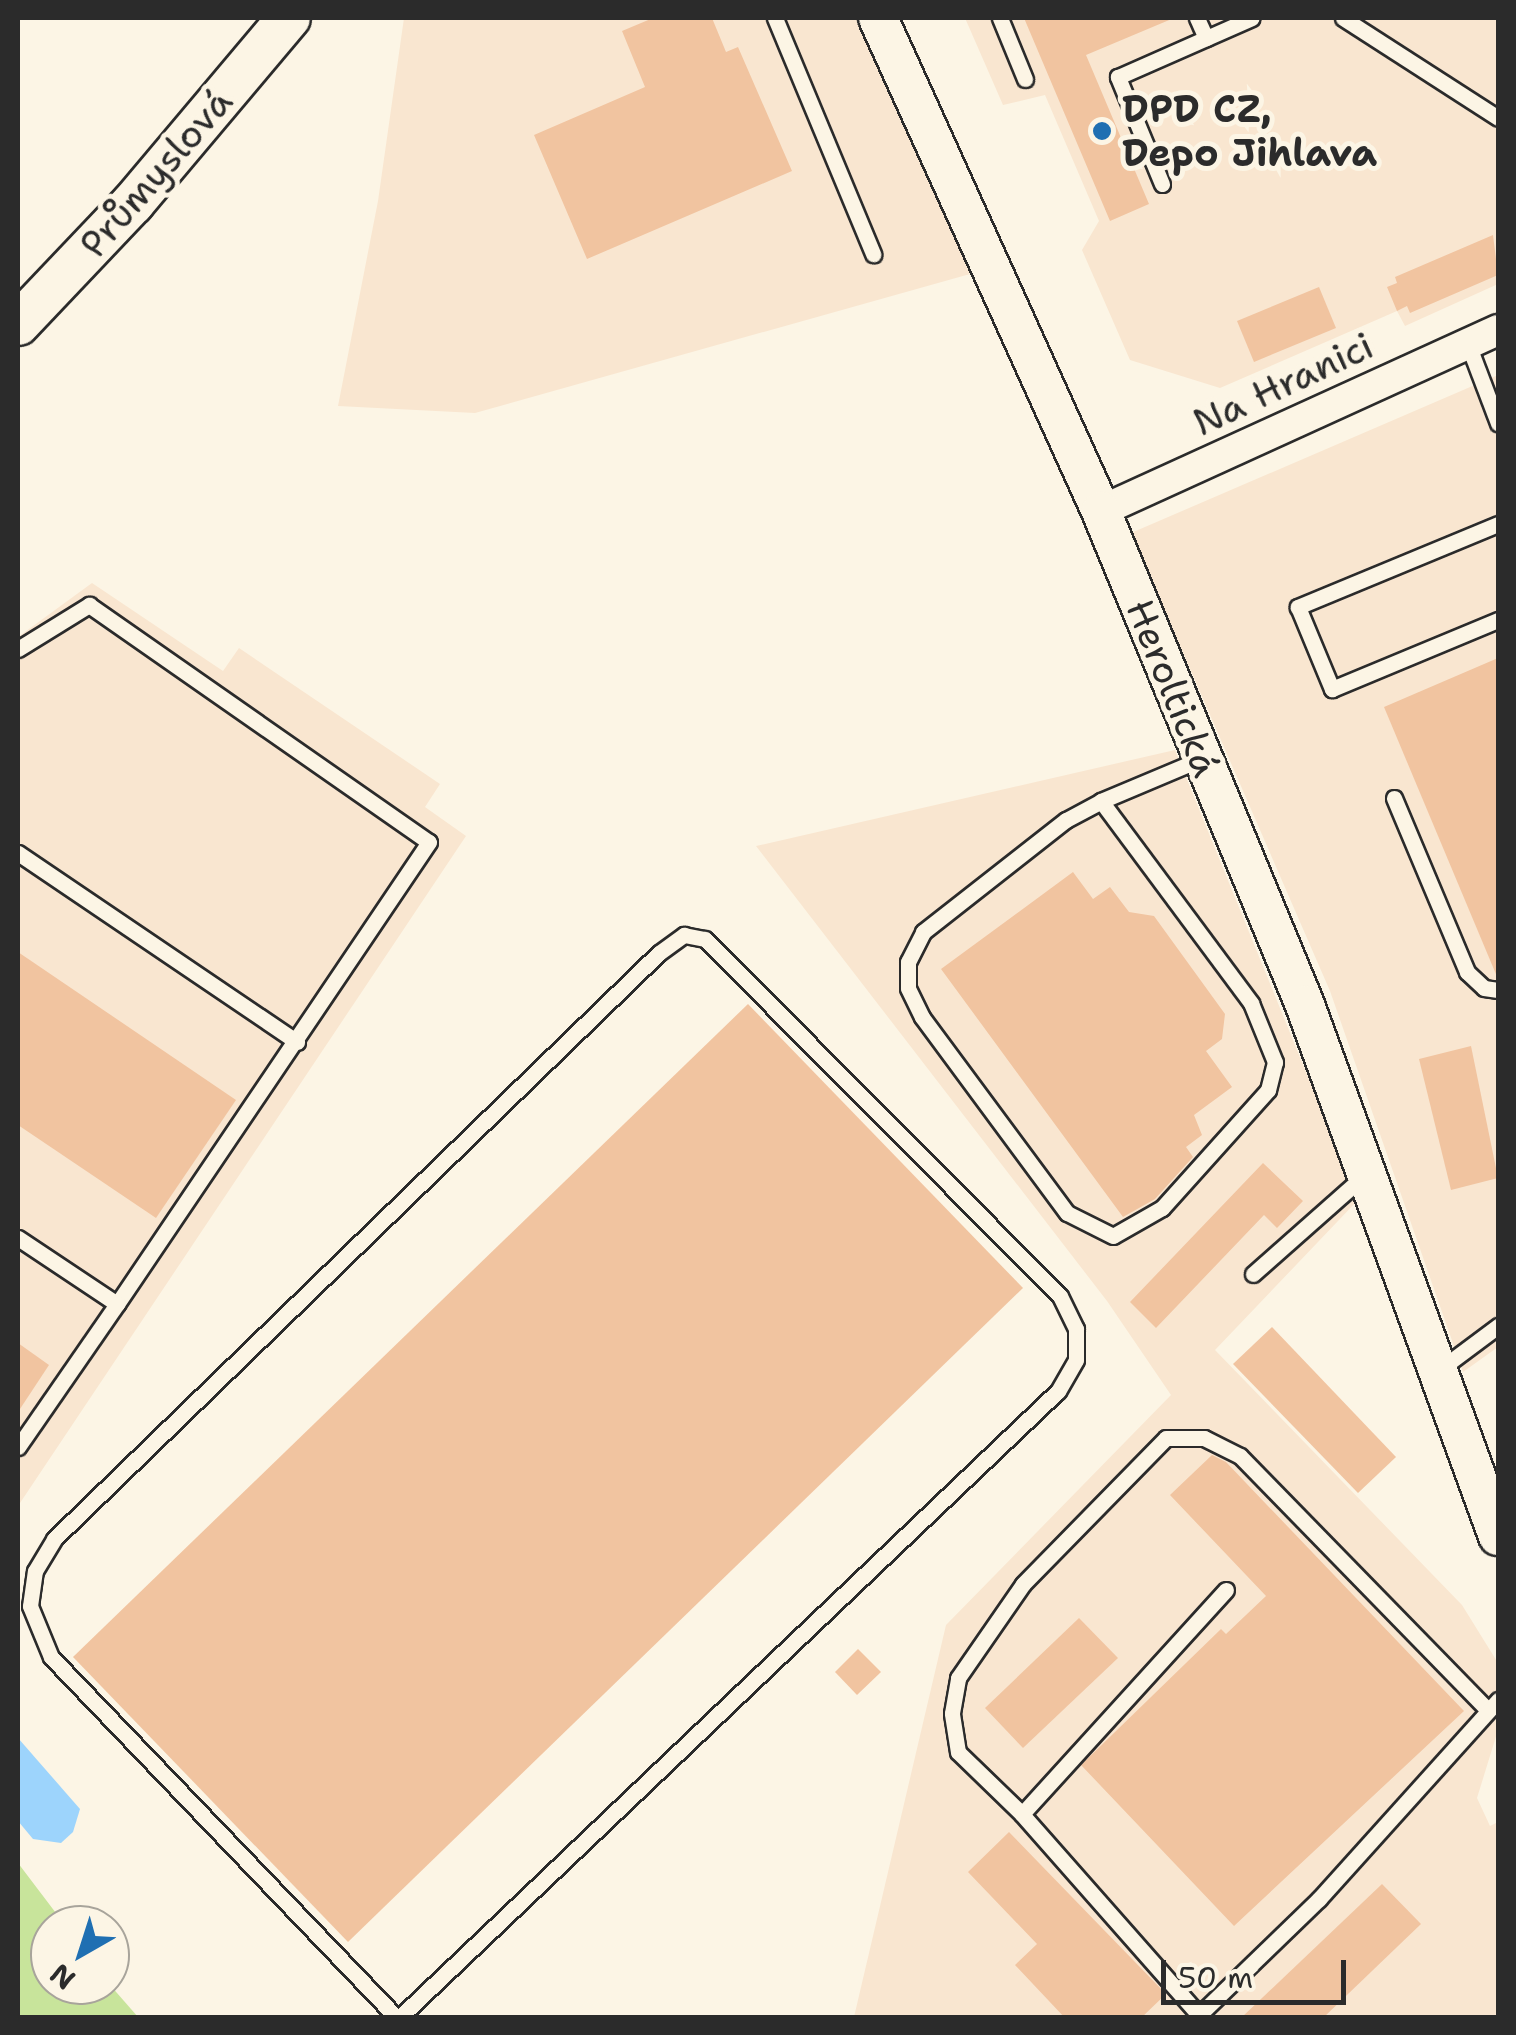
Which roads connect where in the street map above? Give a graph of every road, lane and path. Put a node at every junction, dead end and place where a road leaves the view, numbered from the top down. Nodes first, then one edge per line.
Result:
1 (289, 18) edge
2 (775, 18) edge
3 (878, 18) edge
4 (1000, 18) edge
5 (1197, 18) edge
6 (1252, 18) edge
7 (1344, 18) edge
8 (1206, 38) junction
9 (1025, 79) dead end
10 (1498, 118) edge
11 (1162, 184) dead end
12 (872, 254) dead end
13 (18, 324) edge
14 (1498, 330) edge
15 (1468, 344) junction
16 (1498, 423) edge
17 (1100, 511) junction
18 (1498, 524) edge
19 (1498, 620) edge
20 (18, 648) edge
21 (1201, 759) junction
22 (1394, 798) dead end
23 (1101, 801) junction
24 (18, 854) edge
25 (1498, 990) edge
26 (297, 1042) junction
27 (1367, 1172) junction
28 (18, 1238) edge
29 (1253, 1274) dead end
30 (117, 1304) junction
31 (1498, 1326) edge
32 (1438, 1370) junction
33 (18, 1446) edge
34 (1498, 1536) edge
35 (1226, 1590) dead end
36 (1493, 1705) edge
37 (1022, 1814) junction
38 (1198, 2016) edge
39 (398, 2018) edge

1 - 13 main road, Průmyslová
2 - 12 lane
3 - 17 street, Heroltická
4 - 9 lane
5 - 8 lane
6 - 8 lane
7 - 10 lane
8 - 11 lane
14 - 15 street, Na Hranici
15 - 16 lane
15 - 17 street, Na Hranici
17 - 21 street, Heroltická
18 - 19 lane
20 - 26 lane
21 - 23 lane
21 - 27 street, Heroltická
22 - 25 lane
23 - 23 lane
24 - 26 lane
26 - 30 lane
27 - 29 lane
27 - 32 street, Heroltická
28 - 30 lane
30 - 33 lane
31 - 32 lane
32 - 34 street, Heroltická
35 - 37 lane
36 - 37 lane
36 - 38 lane
37 - 38 lane
39 - 39 lane

